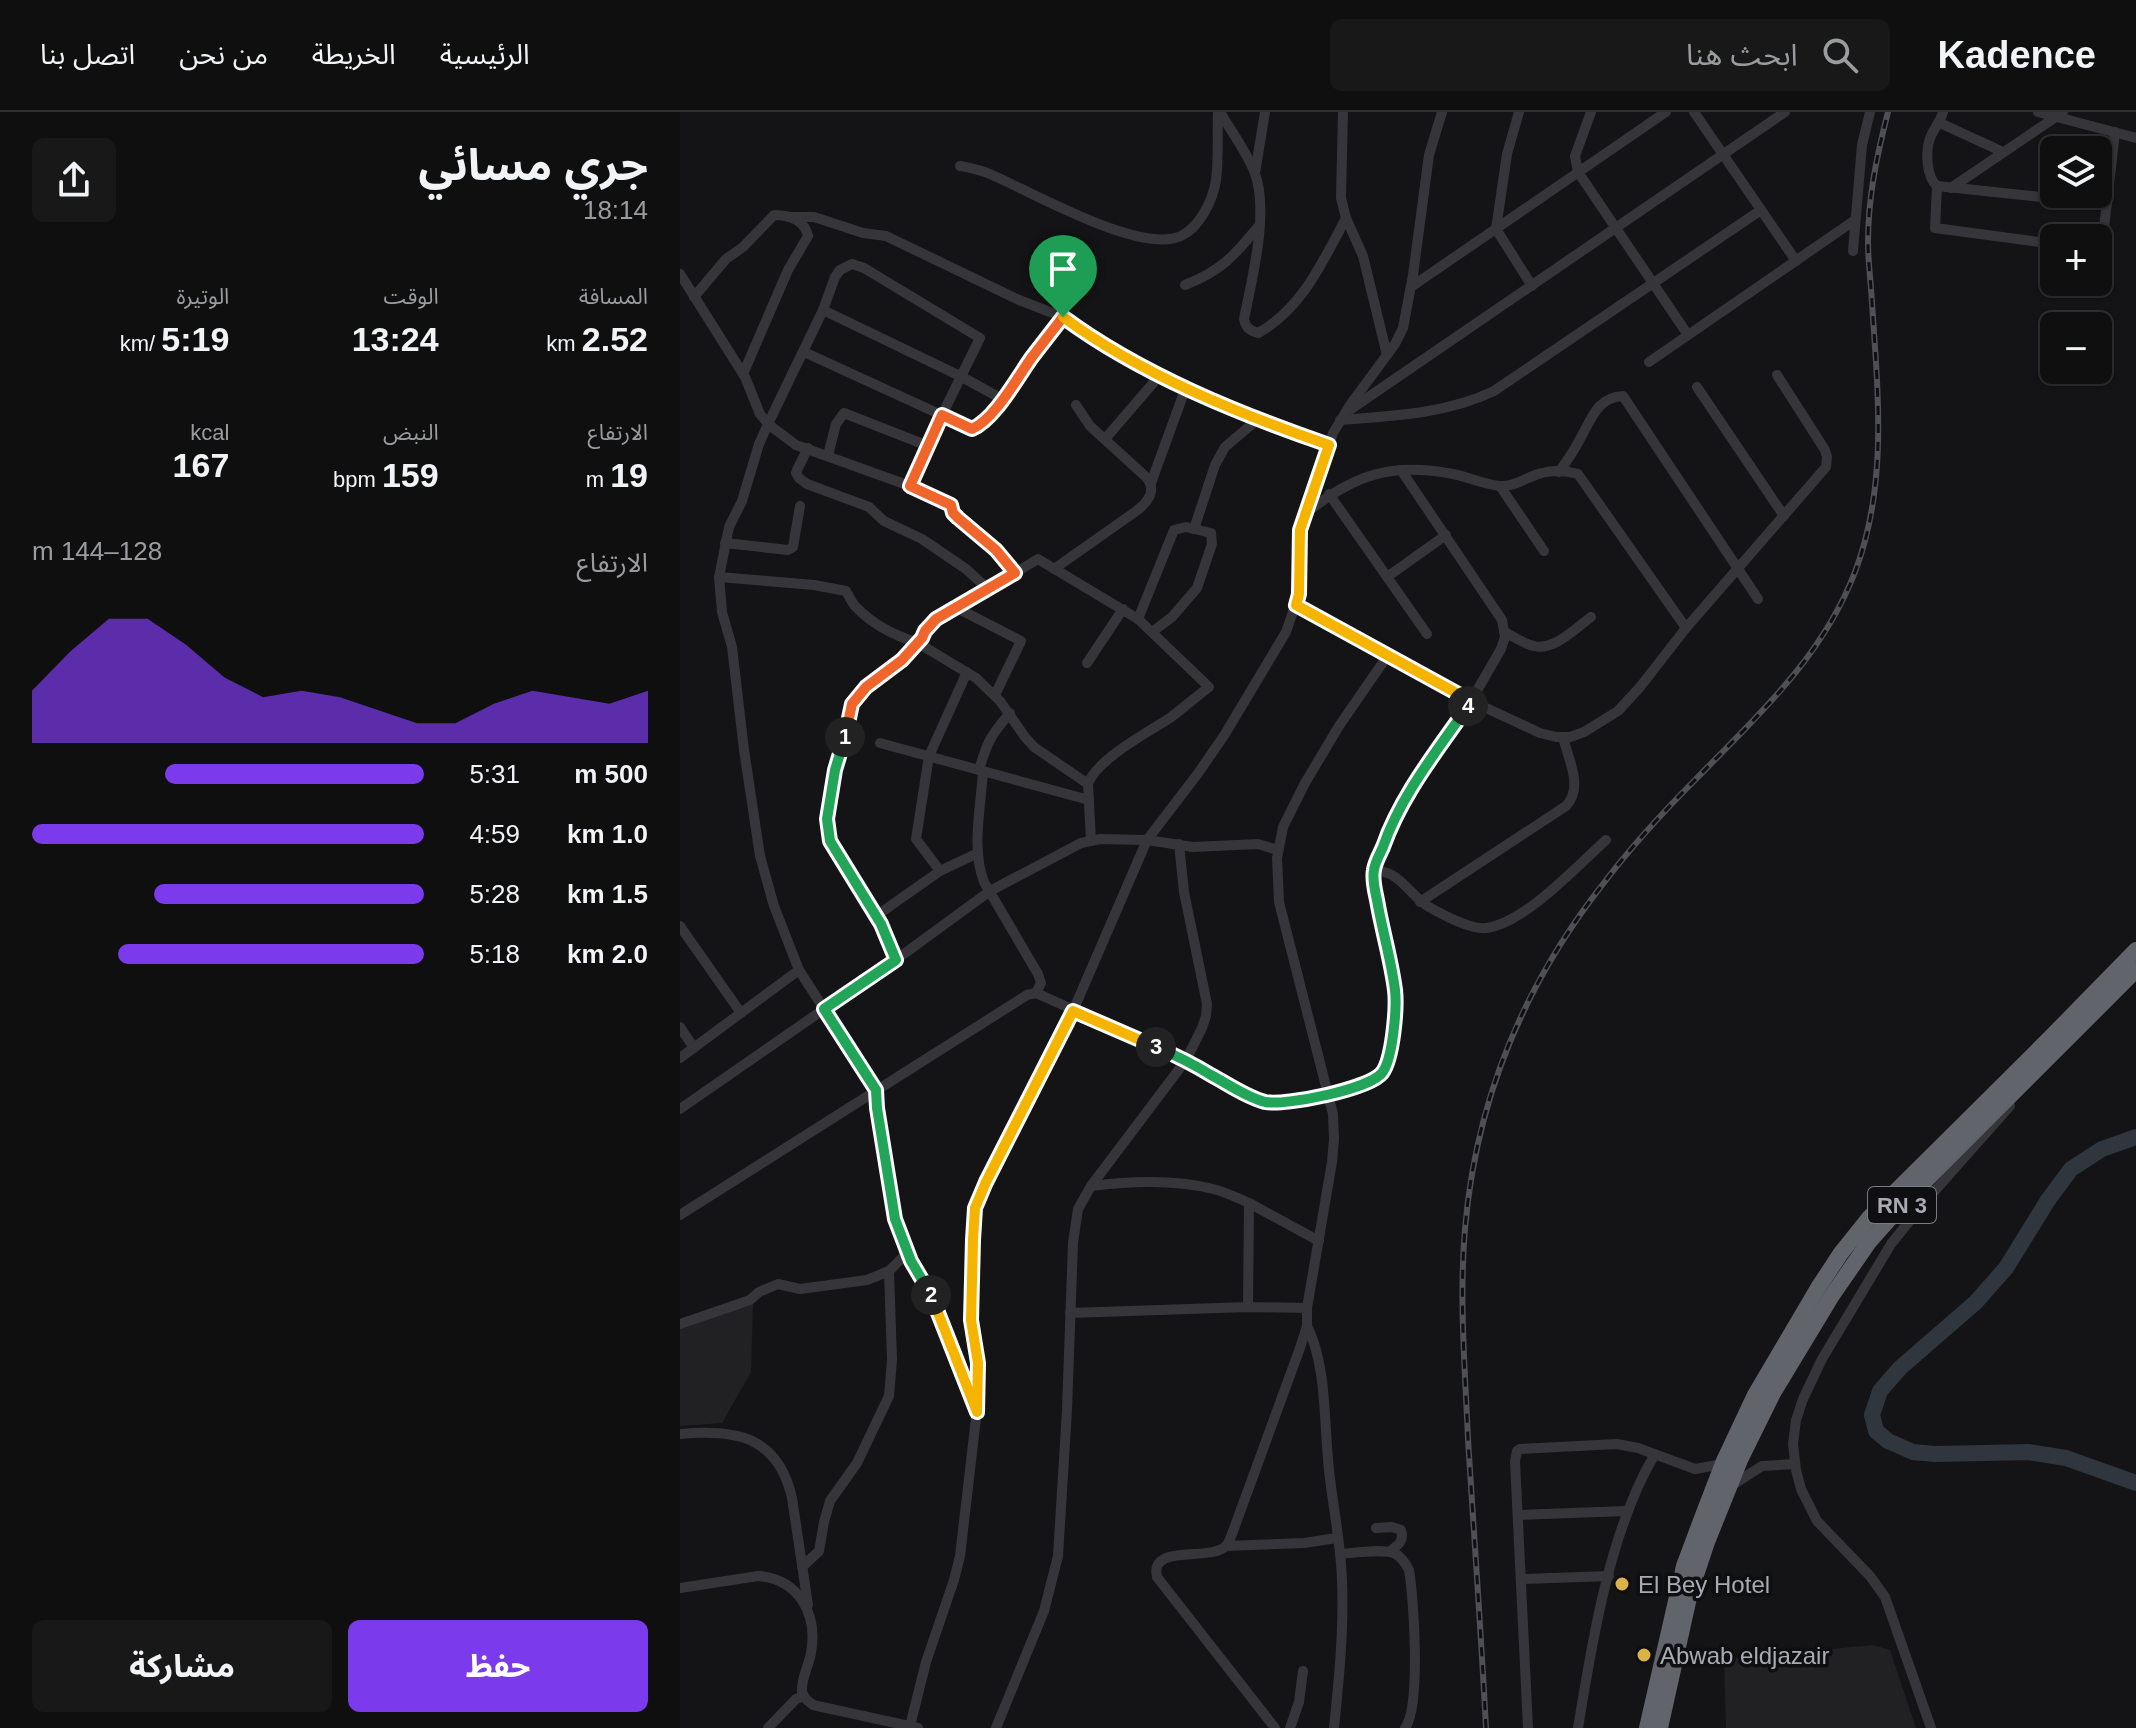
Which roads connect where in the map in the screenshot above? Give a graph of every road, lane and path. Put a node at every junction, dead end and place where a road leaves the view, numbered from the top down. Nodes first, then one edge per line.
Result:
1 (1219, 112) edge
2 (1265, 112) edge
3 (1343, 112) edge
4 (1442, 112) edge
5 (1519, 112) edge
6 (1591, 112) edge
7 (1663, 112) edge
8 (1694, 112) edge
9 (1785, 112) edge
10 (1870, 112) edge
11 (2038, 112) edge
12 (2059, 115) edge
13 (1942, 118) edge
14 (2115, 132) junction
15 (2136, 138) edge
16 (2003, 152) junction
17 (1723, 155) junction
18 (2112, 159) edge
19 (960, 166) dead end
20 (1578, 172) junction
21 (1255, 173) junction
22 (1937, 186) junction
23 (1951, 188) junction
24 (2040, 197) edge
25 (1761, 210) junction
26 (790, 217) junction
27 (1346, 218) junction
28 (1855, 220) junction
29 (1260, 226) junction
30 (1496, 229) junction
31 (1616, 229) junction
32 (2040, 242) edge
33 (1853, 251) dead end
34 (1796, 261) junction
35 (680, 274) edge
36 (1654, 284) junction
37 (1185, 285) dead end
38 (1532, 286) junction
39 (1411, 287) junction
40 (694, 297) junction
41 (823, 310) junction
42 (1063, 317) junction
43 (1688, 335) junction
44 (804, 352) junction
45 (1387, 355) junction
46 (1649, 362) dead end
47 (743, 374) junction
48 (1160, 375) junction
49 (1777, 375) dead end
50 (962, 377) junction
51 (1186, 387) junction
52 (1697, 387) dead end
53 (1002, 399) junction
54 (1076, 405) dead end
55 (942, 415) junction
56 (1342, 417) junction
57 (1258, 419) junction
58 (768, 424) junction
59 (1105, 439) junction
60 (1329, 445) junction
61 (928, 446) junction
62 (808, 448) junction
63 (828, 455) junction
64 (1401, 470) junction
65 (1559, 472) junction
66 (1151, 483) junction
67 (910, 486) junction
68 (1500, 486) junction
69 (1329, 494) junction
70 (800, 506) dead end
71 (1303, 515) junction
72 (1784, 516) junction
73 (1194, 529) junction
74 (1446, 535) junction
75 (725, 543) junction
76 (1544, 551) dead end
77 (1054, 569) junction
78 (1737, 569) junction
79 (1015, 573) junction
80 (719, 577) junction
81 (1387, 577) junction
82 (988, 589) junction
83 (1758, 599) dead end
84 (1296, 605) junction
85 (955, 607) junction
86 (1123, 609) junction
87 (1591, 617) dead end
88 (1138, 619) junction
89 (1686, 628) junction
90 (1152, 632) junction
91 (1505, 632) junction
92 (1427, 634) dead end
93 (918, 643) junction
94 (1388, 655) junction
95 (1087, 663) dead end
96 (967, 672) junction
97 (995, 695) junction
98 (1471, 701) junction
99 (1010, 713) junction
100 (1563, 737) junction
101 (880, 743) dead end
102 (929, 756) junction
103 (981, 771) junction
104 (1088, 784) junction
105 (1089, 800) junction
106 (1147, 840) junction
107 (1606, 840) dead end
108 (1091, 841) junction
109 (1179, 844) junction
110 (1278, 850) junction
111 (978, 853) junction
112 (1374, 869) junction
113 (940, 871) junction
114 (990, 891) junction
115 (1420, 902) junction
116 (876, 916) junction
117 (680, 926) edge
118 (2136, 950) edge
119 (896, 960) junction
120 (799, 970) junction
121 (2136, 970) edge
122 (1036, 993) junction
123 (824, 1009) junction
124 (1073, 1011) junction
125 (741, 1013) junction
126 (680, 1027) edge
127 (2069, 1038) junction
128 (694, 1048) junction
129 (680, 1058) edge
130 (1186, 1060) junction
131 (876, 1090) junction
132 (1329, 1094) junction
133 (680, 1109) edge
134 (1091, 1186) junction
135 (1249, 1203) junction
136 (680, 1215) edge
137 (1319, 1241) junction
138 (907, 1253) junction
139 (889, 1271) junction
140 (1248, 1307) junction
141 (1307, 1308) junction
142 (1070, 1313) junction
143 (680, 1324) edge
144 (1307, 1326) junction
145 (977, 1412) junction
146 (680, 1434) edge
147 (1655, 1454) junction
148 (1723, 1464) junction
149 (1795, 1464) junction
150 (1729, 1487) junction
151 (1626, 1511) junction
152 (1519, 1515) junction
153 (1376, 1528) dead end
154 (1337, 1538) junction
155 (1226, 1546) junction
156 (1389, 1552) junction
157 (1340, 1554) junction
158 (802, 1567) junction
159 (1609, 1576) junction
160 (1522, 1579) junction
161 (680, 1588) edge
162 (809, 1610) junction
163 (1303, 1671) dead end
164 (804, 1696) junction
165 (915, 1727) edge
166 (768, 1728) edge
167 (996, 1728) edge
168 (1275, 1728) edge
169 (1290, 1728) edge
170 (1334, 1728) edge
171 (1405, 1728) edge
172 (1528, 1728) edge
173 (1578, 1728) edge
174 (1647, 1728) edge
175 (1660, 1728) edge
176 (1931, 1728) edge

1 - 19 street
1 - 21 street
2 - 21 street
3 - 27 street
4 - 39 street
5 - 30 street
6 - 20 street
7 - 20 street
8 - 17 street
9 - 17 street
10 - 28 street
11 - 12 street
12 - 14 street
12 - 16 street
13 - 16 street
13 - 22 street
14 - 15 street
14 - 18 street
16 - 23 street
17 - 25 street
17 - 31 street
20 - 30 street
20 - 31 street
21 - 29 street
22 - 23 street
22 - 32 street
23 - 24 street
25 - 34 street
25 - 36 street
26 - 40 street
26 - 42 street
26 - 47 street
27 - 29 street
27 - 45 street
28 - 33 street
28 - 34 street
29 - 37 street
30 - 38 street
30 - 39 street
31 - 36 street
31 - 38 street
34 - 43 street
35 - 40 street
36 - 43 street
36 - 56 street
38 - 56 street
39 - 45 street
40 - 47 street
41 - 44 street
41 - 50 street
41 - 50 street
42 - 48 street
42 - 53 street
43 - 46 street
44 - 55 street
44 - 58 street
45 - 56 street
47 - 58 street
48 - 51 street
48 - 59 street
49 - 72 street
50 - 53 street
50 - 55 street
51 - 57 street
51 - 66 street
52 - 72 street
53 - 55 street
54 - 59 street
55 - 61 street
56 - 60 street
57 - 60 street
57 - 73 street
58 - 62 street
58 - 75 street
59 - 66 street
60 - 71 street
61 - 63 street
61 - 67 street
62 - 63 street
62 - 82 street
63 - 67 street
64 - 68 street
64 - 69 street
64 - 74 street
65 - 68 street
65 - 78 street
65 - 89 street
66 - 77 street
67 - 79 street
68 - 76 street
69 - 71 street
69 - 81 street
70 - 75 street
71 - 84 street
72 - 78 street
73 - 88 street
73 - 90 street
74 - 81 street
74 - 91 street
75 - 80 street
77 - 79 street
77 - 86 street
78 - 83 street
78 - 89 street
79 - 82 street
80 - 93 street
80 - 120 street
81 - 92 street
82 - 85 street
84 - 94 street
84 - 106 street
85 - 93 street
85 - 97 street
86 - 88 street
86 - 95 street
87 - 91 street
88 - 90 street
89 - 100 street
90 - 104 street
91 - 98 street
93 - 96 street
93 - 116 street
94 - 98 street
94 - 110 street
96 - 97 street
96 - 102 street
97 - 99 street
98 - 100 street
98 - 112 street
99 - 103 street
99 - 104 street
100 - 115 street
101 - 102 street
102 - 103 street
102 - 113 street
103 - 105 street
103 - 111 street
104 - 105 street
105 - 108 street
106 - 108 street
106 - 109 street
106 - 124 street
107 - 115 street
108 - 114 street
109 - 110 street
109 - 130 street
110 - 132 street
111 - 113 street
111 - 114 street
112 - 115 street
112 - 132 street
113 - 116 street
114 - 119 street
114 - 122 street
116 - 119 street
117 - 125 street
118 - 148 highway, RN 3
119 - 123 street
120 - 123 street
120 - 125 street
121 - 127 highway, RN 3
122 - 124 street
122 - 131 street
123 - 131 street
123 - 133 street
124 - 130 street
124 - 145 street
125 - 128 street
126 - 128 street
127 - 149 street
127 - 150 highway, RN 3
128 - 129 street
130 - 132 street
130 - 134 street
131 - 136 street
131 - 138 street
132 - 137 street
134 - 135 street
134 - 142 street
135 - 137 street
135 - 140 street
137 - 141 street
138 - 139 street
138 - 145 street
139 - 143 street
139 - 158 street
140 - 141 street
140 - 142 street
141 - 144 street
142 - 167 street
144 - 154 street
144 - 155 street
145 - 165 street
146 - 158 street
147 - 148 street
147 - 151 street
147 - 152 street
148 - 174 highway, RN 3
149 - 150 street
149 - 176 street
150 - 175 highway, RN 3
151 - 152 street
151 - 159 street
152 - 160 street
153 - 156 street
154 - 155 street
154 - 157 street
155 - 168 street
156 - 157 street
156 - 171 street
157 - 170 street
158 - 162 street
159 - 160 street
159 - 173 street
160 - 172 street
161 - 162 street
162 - 164 street
163 - 169 street
164 - 165 street
164 - 166 street

